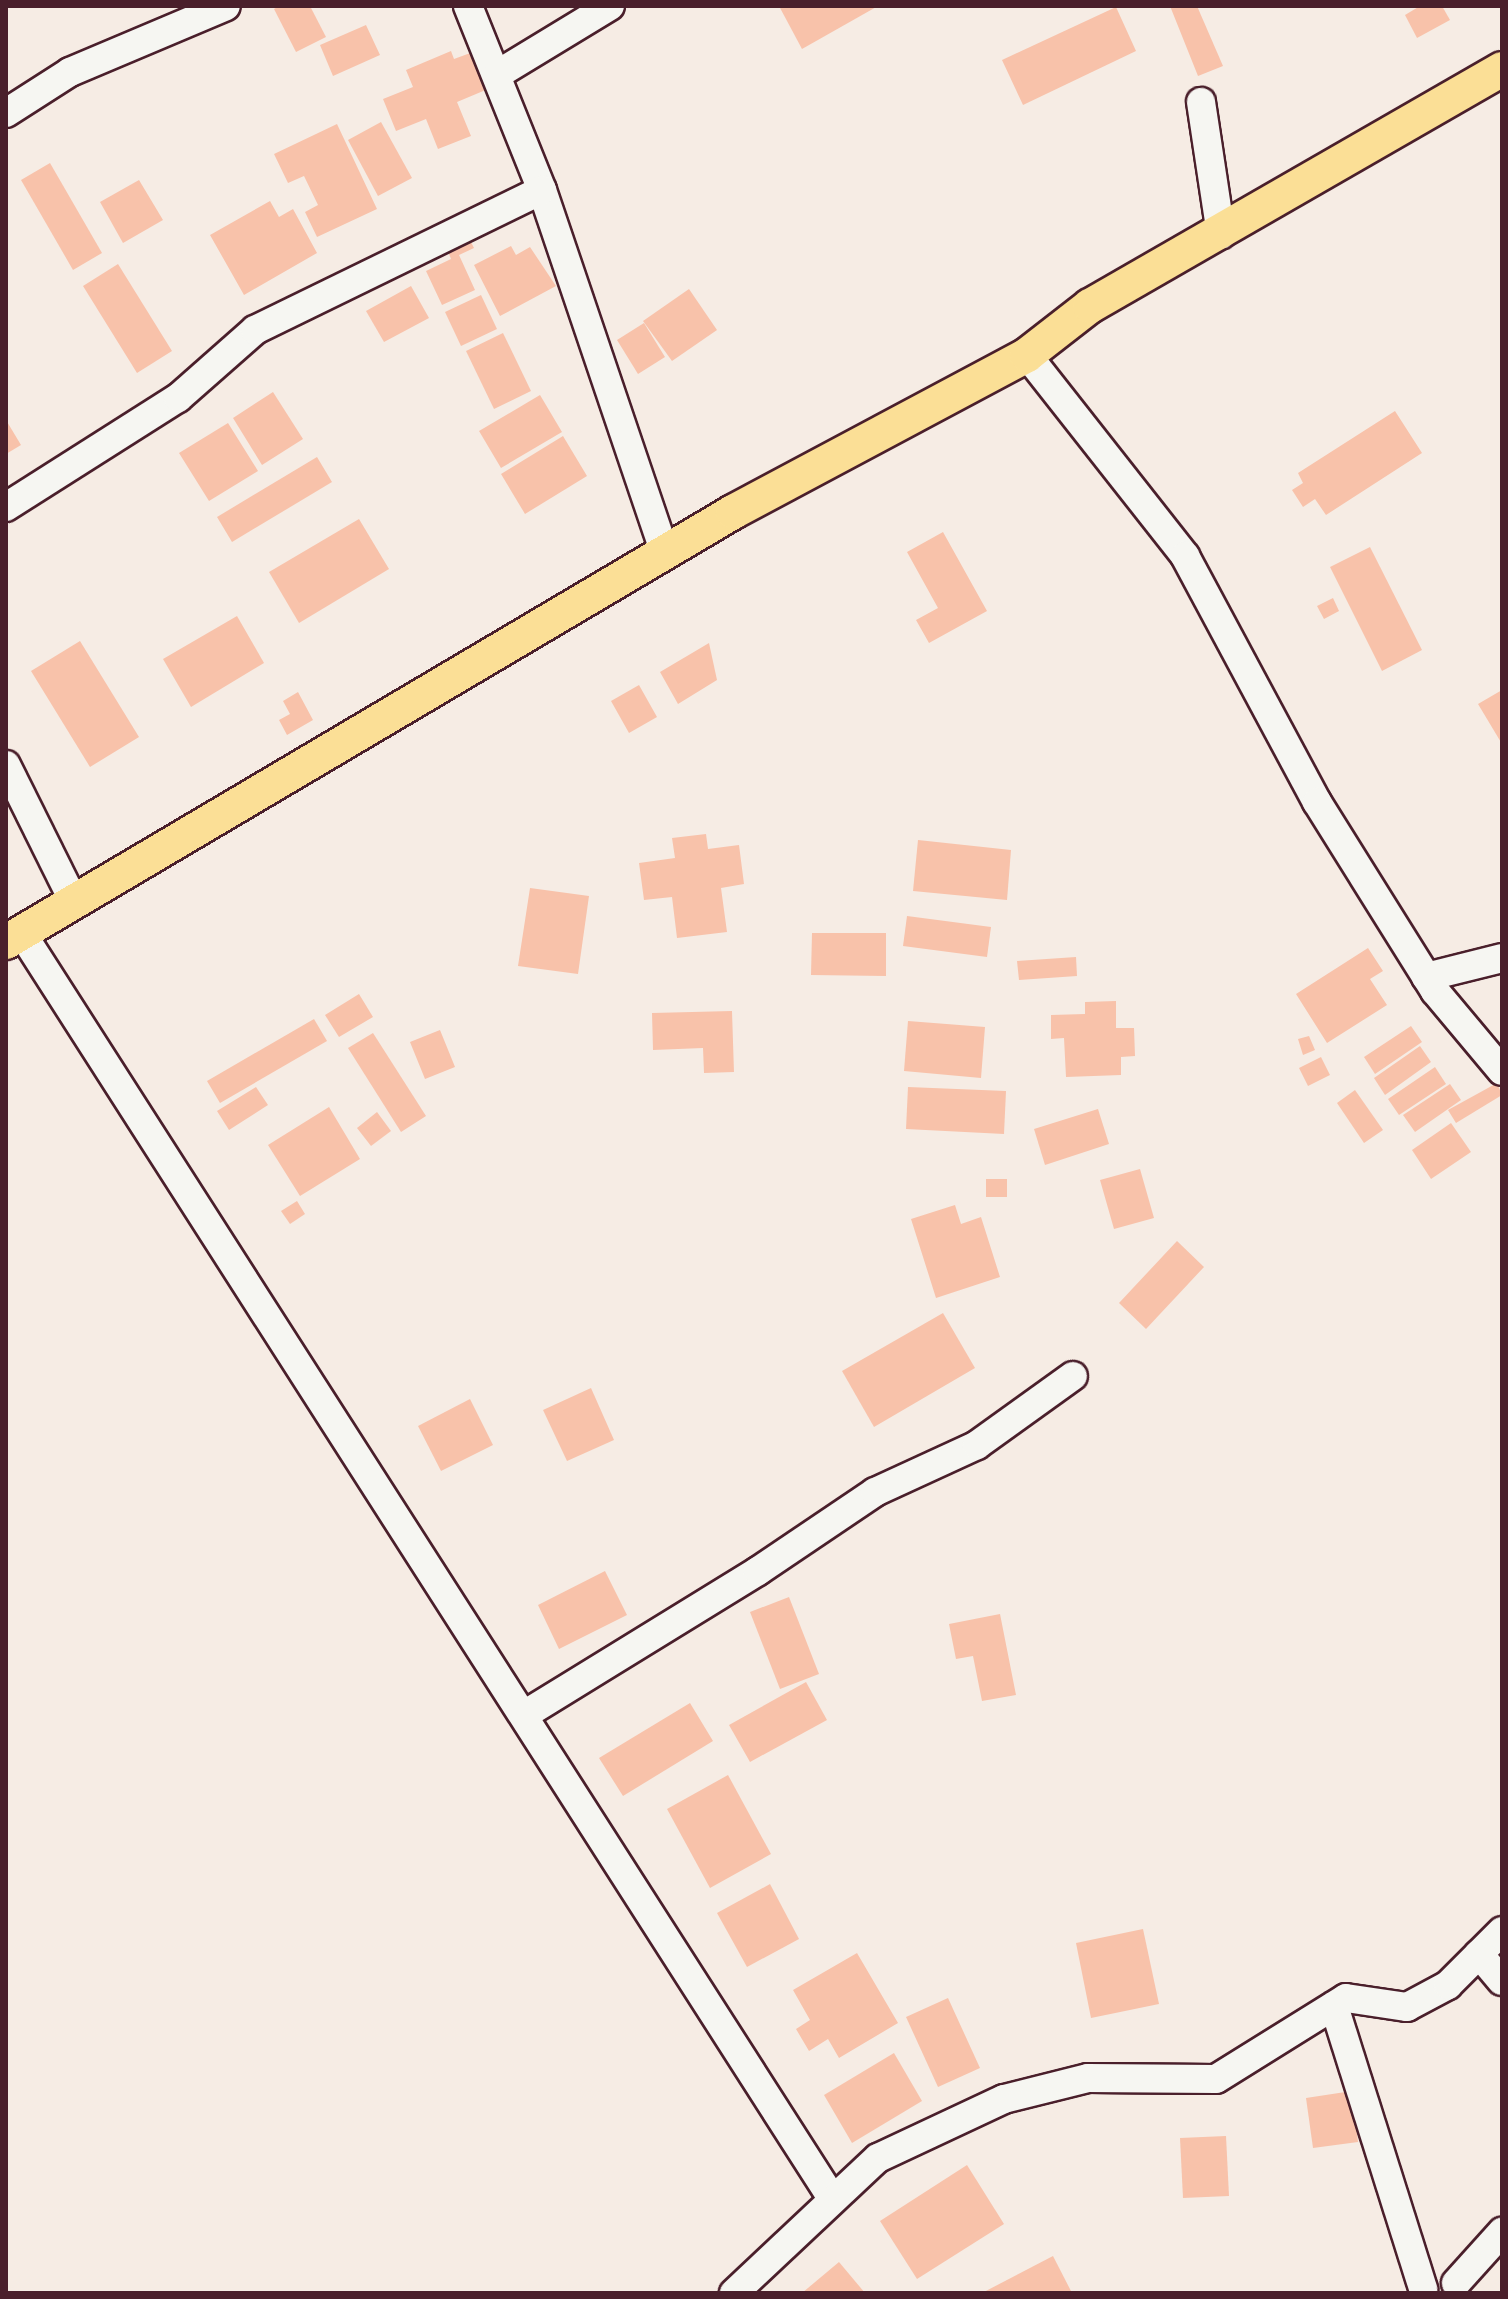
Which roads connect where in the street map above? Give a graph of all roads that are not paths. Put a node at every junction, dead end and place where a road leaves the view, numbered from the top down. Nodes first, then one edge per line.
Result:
1 (226, 6) edge
2 (468, 6) edge
3 (610, 6) edge
4 (1502, 69) edge
5 (498, 74) junction
6 (1201, 102) dead end
7 (6, 113) edge
8 (542, 190) junction
9 (1221, 234) junction
10 (1027, 355) junction
11 (6, 507) edge
12 (665, 553) junction
13 (6, 765) edge
14 (73, 900) junction
15 (14, 937) edge
16 (1502, 958) edge
17 (1426, 977) junction
18 (1502, 1071) edge
19 (1073, 1376) dead end
20 (524, 1715) junction
21 (1502, 1931) edge
22 (1479, 1954) junction
23 (1502, 1981) edge
24 (1334, 2006) junction
25 (832, 2198) junction
26 (1502, 2232) edge
27 (1456, 2283) dead end
28 (1423, 2289) dead end
29 (734, 2293) edge

1 - 7 street
2 - 5 street
3 - 5 street
4 - 9 main road
5 - 8 street
6 - 9 street
8 - 11 street
8 - 12 street
9 - 10 main road
10 - 12 main road
10 - 17 street
12 - 14 main road
13 - 14 street
14 - 15 main road
15 - 20 street
16 - 17 street
17 - 18 street
19 - 20 street
20 - 25 street
21 - 22 street
22 - 23 street
22 - 24 street
24 - 25 street
24 - 28 street
25 - 29 street
26 - 27 street

